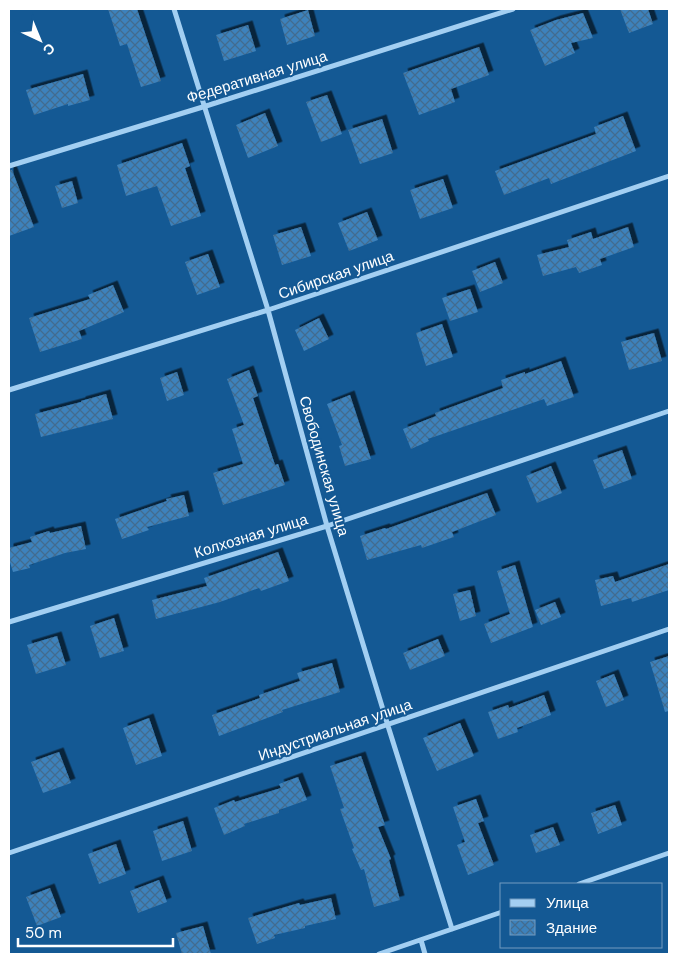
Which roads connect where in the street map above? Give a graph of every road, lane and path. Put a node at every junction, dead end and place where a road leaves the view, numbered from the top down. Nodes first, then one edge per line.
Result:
1 (174, 9) edge
2 (513, 9) edge
3 (206, 106) junction
4 (9, 166) edge
5 (669, 176) edge
6 (268, 310) junction
7 (9, 390) edge
8 (669, 411) edge
9 (327, 526) junction
10 (9, 622) edge
11 (669, 629) edge
12 (388, 726) junction
13 (9, 853) edge
14 (669, 853) edge
15 (583, 883) edge
16 (500, 913) edge
17 (452, 929) junction
18 (421, 940) junction
19 (379, 954) edge
20 (425, 954) edge

1 - 3 street, Свободинская улица
2 - 3 street, Федеративная улица
3 - 4 street, Федеративная улица
3 - 6 street, Свободинская улица
5 - 6 street, Сибирская улица
6 - 7 street, Сибирская улица
6 - 9 street, Свободинская улица
8 - 9 street, Колхозная улица
9 - 10 street, Колхозная улица
9 - 12 street, Свободинская улица
11 - 12 street, Индустриальная улица
12 - 13 street, Индустриальная улица
12 - 17 street, Свободинская улица
14 - 15 street
16 - 17 street
17 - 18 street
18 - 19 street
18 - 20 street

